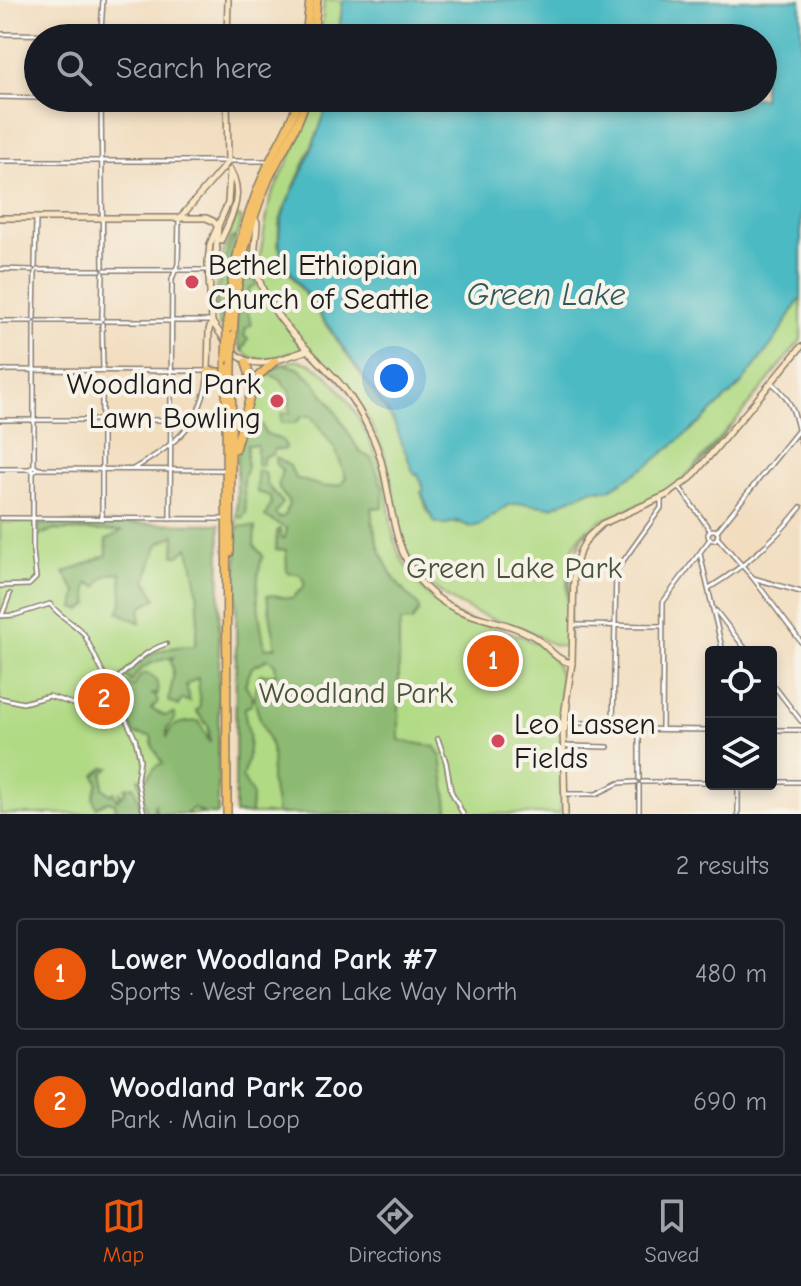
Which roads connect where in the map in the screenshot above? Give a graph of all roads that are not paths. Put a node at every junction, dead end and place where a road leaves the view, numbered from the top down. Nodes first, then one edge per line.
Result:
1 (103, 0) edge
2 (228, 0) edge
3 (310, 0) edge
4 (317, 0) edge
5 (102, 24) edge
6 (227, 24) edge
7 (307, 24) edge
8 (314, 24) edge
9 (0, 34) edge
10 (24, 34) edge
11 (0, 97) edge
12 (24, 98) edge
13 (101, 112) edge
14 (227, 112) edge
15 (295, 112) edge
16 (299, 112) edge
17 (0, 161) edge
18 (270, 161) junction
19 (102, 162) junction
20 (228, 162) junction
21 (230, 171) junction
22 (237, 199) junction
23 (229, 200) junction
24 (0, 218) edge
25 (36, 218) junction
26 (102, 218) junction
27 (199, 218) junction
28 (254, 218) junction
29 (179, 219) junction
30 (217, 225) junction
31 (210, 244) junction
32 (216, 252) junction
33 (0, 269) edge
34 (35, 270) junction
35 (103, 270) junction
36 (175, 270) junction
37 (210, 270) junction
38 (0, 321) edge
39 (34, 321) junction
40 (102, 321) junction
41 (171, 321) junction
42 (212, 321) junction
43 (230, 334) junction
44 (801, 347) edge
45 (306, 351) junction
46 (290, 355) junction
47 (275, 361) junction
48 (229, 362) junction
49 (246, 362) junction
50 (318, 363) junction
51 (0, 370) edge
52 (34, 370) junction
53 (103, 370) junction
54 (171, 371) junction
55 (208, 371) junction
56 (772, 383) junction
57 (226, 385) junction
58 (252, 386) junction
59 (102, 392) dead end
60 (0, 420) edge
61 (34, 420) junction
62 (102, 420) junction
63 (171, 420) junction
64 (193, 420) junction
65 (226, 420) junction
66 (800, 428) edge
67 (801, 444) edge
68 (170, 447) junction
69 (232, 463) junction
70 (0, 469) edge
71 (33, 469) junction
72 (102, 469) junction
73 (133, 469) junction
74 (170, 470) junction
75 (225, 470) junction
76 (679, 487) junction
77 (661, 498) junction
78 (800, 511) edge
79 (0, 518) edge
80 (33, 518) junction
81 (102, 519) junction
82 (170, 519) junction
83 (225, 519) junction
84 (710, 530) junction
85 (717, 531) junction
86 (717, 537) junction
87 (710, 539) junction
88 (700, 554) junction
89 (228, 563) junction
90 (742, 568) junction
91 (753, 578) junction
92 (0, 586) edge
93 (709, 588) junction
94 (801, 592) edge
95 (10, 594) dead end
96 (714, 609) junction
97 (1, 616) edge
98 (574, 625) junction
99 (613, 625) junction
100 (663, 626) junction
101 (801, 642) edge
102 (166, 644) dead end
103 (722, 646) edge
104 (743, 646) edge
105 (572, 663) junction
106 (109, 685) junction
107 (777, 690) edge
108 (0, 698) edge
109 (801, 721) edge
110 (613, 725) junction
111 (566, 726) junction
112 (662, 729) junction
113 (639, 730) junction
114 (705, 730) edge
115 (777, 730) edge
116 (801, 730) edge
117 (438, 739) dead end
118 (565, 746) junction
119 (608, 747) dead end
120 (639, 782) junction
121 (705, 782) edge
122 (777, 782) edge
123 (801, 782) edge
124 (738, 790) edge
125 (565, 794) junction
126 (144, 814) edge
127 (227, 814) edge
128 (463, 814) edge
129 (565, 814) edge
130 (639, 814) edge
131 (738, 814) edge

1 - 5 street
2 - 6 main road
3 - 7 highway
4 - 8 highway
9 - 10 street
11 - 12 street
13 - 19 street
14 - 20 main road
15 - 18 highway
16 - 28 highway
17 - 19 street
18 - 20 street
18 - 43 highway
19 - 20 street
19 - 26 street
20 - 21 main road
20 - 29 main road
21 - 22 main road
21 - 23 main road
22 - 23 main road
22 - 32 main road
23 - 30 main road
24 - 25 main road
25 - 26 main road
25 - 34 street
26 - 29 main road
26 - 35 street
27 - 29 main road
27 - 30 main road
27 - 31 main road
28 - 43 highway
28 - 45 main road
29 - 36 street
30 - 31 main road
30 - 32 main road
31 - 37 main road
32 - 37 main road
33 - 34 street
34 - 35 street
34 - 39 street
35 - 36 street
35 - 40 street
36 - 37 street
36 - 41 street
37 - 42 main road
38 - 39 street
39 - 40 street
39 - 52 street
40 - 41 street
40 - 53 street
41 - 42 street
41 - 54 street
42 - 49 main road
42 - 55 main road
43 - 48 highway, bridge
44 - 56 main road
45 - 46 main road
45 - 50 main road
46 - 47 main road
46 - 50 main road
47 - 49 main road
47 - 58 highway
48 - 57 highway
48 - 69 highway
49 - 58 highway
50 - 105 main road
51 - 52 street
52 - 53 street
52 - 61 street
53 - 54 street
54 - 55 street
54 - 63 street
55 - 57 highway
55 - 64 street
56 - 66 street
56 - 76 main road
57 - 65 highway
58 - 69 highway
59 - 62 street
60 - 61 street
61 - 62 street
61 - 71 street
62 - 63 street
62 - 72 street
63 - 64 street
63 - 68 street
64 - 65 street
64 - 68 street
65 - 75 highway
66 - 67 street
66 - 85 street
68 - 73 street
68 - 74 street
69 - 89 highway
70 - 71 street
71 - 72 street
71 - 80 street
72 - 73 street
72 - 81 street
73 - 74 street
74 - 75 street
74 - 82 street
75 - 83 highway
76 - 77 main road
76 - 84 street
77 - 98 main road
77 - 99 street
78 - 90 street
79 - 80 street
80 - 81 street
80 - 92 street
81 - 82 street
82 - 83 street
83 - 89 highway
84 - 85 street
84 - 87 street
85 - 86 street
86 - 87 street
86 - 90 street
87 - 88 street
88 - 93 street
88 - 100 street
89 - 127 highway
90 - 91 street
90 - 93 street
91 - 94 street
91 - 101 street
93 - 96 street
95 - 97 street
96 - 103 street
96 - 104 street
97 - 106 street
98 - 99 street
98 - 105 main road
99 - 100 street
99 - 110 street
100 - 112 street
102 - 106 street
105 - 111 main road
106 - 108 street
106 - 126 street
107 - 109 street
110 - 111 street
110 - 113 street
111 - 118 main road
112 - 113 street
112 - 114 street
113 - 120 street
115 - 116 street
117 - 128 street
118 - 119 street
118 - 125 main road
120 - 121 street
120 - 125 street
120 - 130 street
122 - 123 street
124 - 131 street
125 - 129 main road

